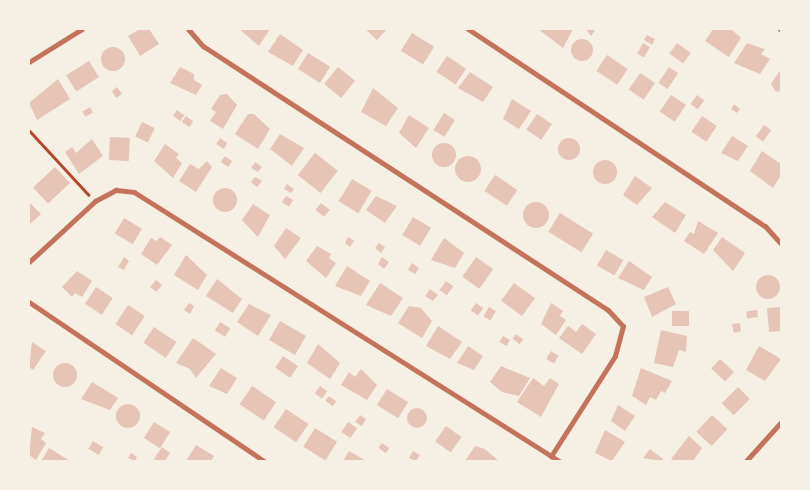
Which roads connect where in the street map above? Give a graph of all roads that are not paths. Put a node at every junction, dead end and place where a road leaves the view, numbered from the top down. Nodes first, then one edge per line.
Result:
1 (82, 29) edge
2 (188, 29) edge
3 (468, 29) edge
4 (29, 62) edge
5 (781, 244) edge
6 (29, 262) edge
7 (29, 302) edge
8 (781, 422) edge
9 (551, 456) junction
10 (264, 461) edge
11 (559, 461) edge
12 (746, 461) edge

1 - 4 street
2 - 9 street
3 - 5 street
6 - 9 street
7 - 10 street
8 - 12 street
9 - 11 street

